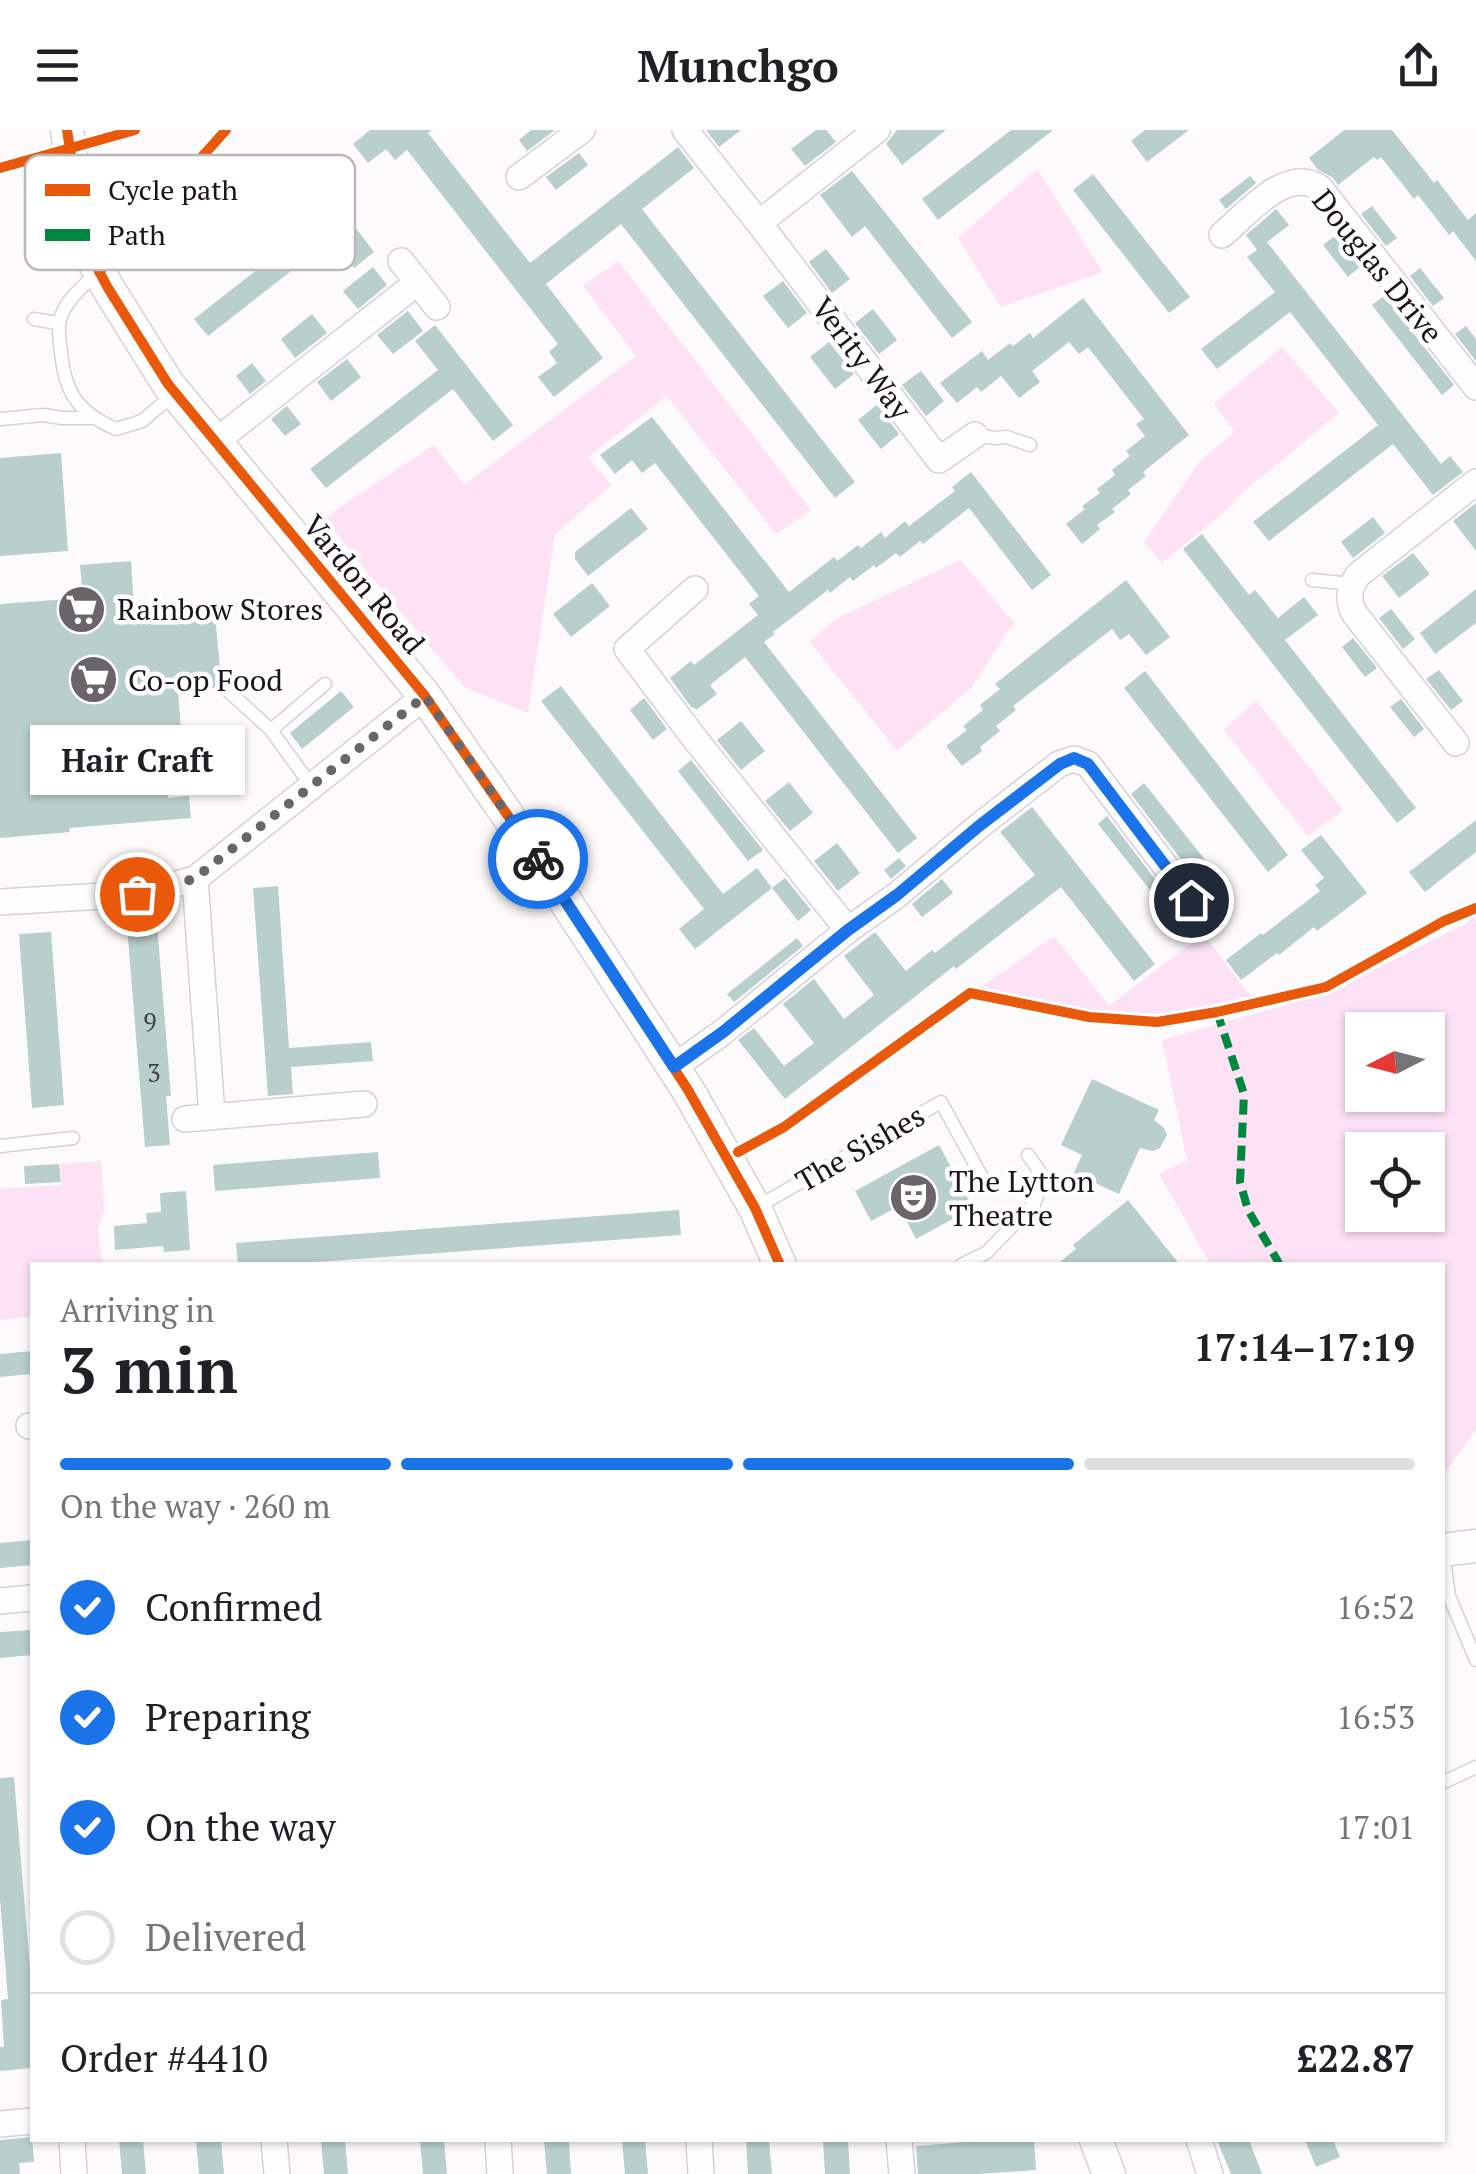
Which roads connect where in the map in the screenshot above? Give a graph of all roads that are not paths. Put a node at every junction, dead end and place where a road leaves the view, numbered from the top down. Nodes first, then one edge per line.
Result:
1 (67, 130) edge
2 (582, 130) edge
3 (686, 130) edge
4 (877, 130) edge
5 (71, 155) edge
6 (520, 177) dead end
7 (759, 222) junction
8 (1222, 234) dead end
9 (401, 261) dead end
10 (99, 272) joint
11 (418, 282) junction
12 (437, 307) dead end
13 (34, 319) dead end
14 (58, 323) junction
15 (1476, 386) edge
16 (176, 393) junction
17 (93, 418) junction
18 (0, 419) edge
19 (975, 434) joint
20 (215, 442) junction
21 (1030, 444) dead end
22 (1476, 482) edge
23 (1312, 580) dead end
24 (1352, 584) junction
25 (695, 589) dead end
26 (326, 684) dead end
27 (225, 688) dead end
28 (425, 696) junction
29 (271, 730) junction
30 (1456, 743) dead end
31 (312, 787) junction
32 (194, 879) junction
33 (1191, 900) dead end
34 (0, 902) edge
35 (848, 930) junction
36 (674, 1067) junction
37 (364, 1104) dead end
38 (212, 1116) junction
39 (185, 1119) dead end
40 (73, 1138) dead end
41 (0, 1146) edge
42 (1028, 1156) dead end
43 (983, 1179) dead end
44 (755, 1208) junction
45 (779, 1262) edge
46 (966, 1262) edge
47 (1476, 1546) edge
48 (1445, 1551) edge
49 (1445, 1570) edge
50 (30, 1598) edge
51 (0, 1601) edge
52 (1476, 1660) edge
53 (1476, 1767) edge
54 (1445, 1782) edge
55 (30, 2121) edge
56 (0, 2124) edge
57 (72, 2142) edge
58 (274, 2142) edge
59 (498, 2142) edge
60 (699, 2142) edge
61 (899, 2142) edge
62 (1097, 2142) edge
63 (1201, 2142) edge
64 (74, 2174) edge
65 (276, 2174) edge
66 (500, 2174) edge
67 (701, 2174) edge
68 (902, 2174) edge
69 (1109, 2174) edge
70 (1210, 2174) edge

1 - 5 street, Vardon Road
2 - 6 street
3 - 7 street, Verity Way
4 - 7 street
7 - 19 street, Verity Way
8 - 15 street, Douglas Drive
9 - 11 street
10 - 14 lane
10 - 16 street, Vardon Road
11 - 12 street
11 - 20 street
13 - 14 lane
14 - 17 lane
16 - 17 lane
16 - 20 street, Vardon Road
17 - 18 lane
19 - 21 lane
20 - 28 street, Vardon Road
22 - 24 street
23 - 24 lane
24 - 30 street
25 - 35 street
26 - 29 lane
27 - 29 lane
28 - 31 street
28 - 36 street, Vardon Road
29 - 31 lane
31 - 32 street
32 - 34 street
32 - 38 street
33 - 35 street
35 - 36 street
36 - 44 street, Vardon Road
37 - 38 street
38 - 39 street
40 - 41 lane
42 - 46 lane
43 - 44 lane, The Sishes
44 - 45 street, Vardon Road
47 - 48 street
49 - 52 lane
50 - 51 street
53 - 54 lane
55 - 56 street
57 - 64 street
58 - 65 street
59 - 66 street
60 - 67 street
61 - 68 street
62 - 69 street
63 - 70 street

